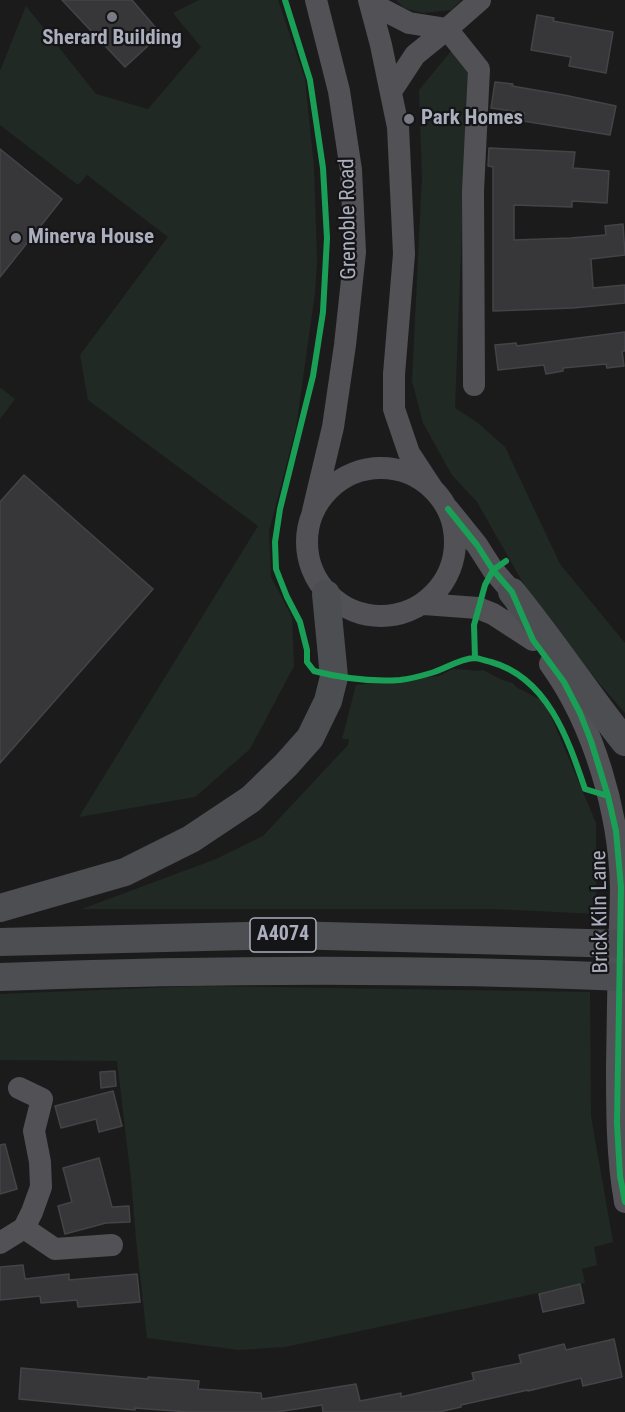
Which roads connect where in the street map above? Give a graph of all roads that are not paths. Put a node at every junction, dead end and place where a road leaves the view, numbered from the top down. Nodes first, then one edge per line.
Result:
1 (316, 0) edge
2 (480, 0) edge
3 (369, 1) edge
4 (447, 29) junction
5 (392, 90) junction
6 (474, 385) dead end
7 (432, 488) junction
8 (448, 509) junction
9 (313, 511) junction
10 (512, 592) junction
11 (326, 594) junction
12 (424, 604) junction
13 (534, 640) junction
14 (625, 742) edge
15 (0, 908) edge
16 (0, 942) edge
17 (625, 944) edge
18 (0, 977) edge
19 (625, 977) edge
20 (19, 1088) dead end
21 (625, 1202) edge
22 (24, 1228) junction
23 (0, 1243) edge
24 (112, 1245) dead end

1 - 9 street, Grenoble Road
2 - 4 street
3 - 4 street
3 - 5 street
4 - 5 street
4 - 6 street
5 - 7 street
7 - 8 street
7 - 9 street
8 - 10 street, Brick Kiln Lane
8 - 12 street
9 - 11 street
10 - 13 street, Brick Kiln Lane
10 - 14 main road
11 - 12 street
11 - 15 main road
12 - 13 street, Brick Kiln Lane
13 - 21 street, Brick Kiln Lane
16 - 17 main road, A4074
18 - 19 main road, A4074
20 - 22 street
22 - 23 street
22 - 24 street

